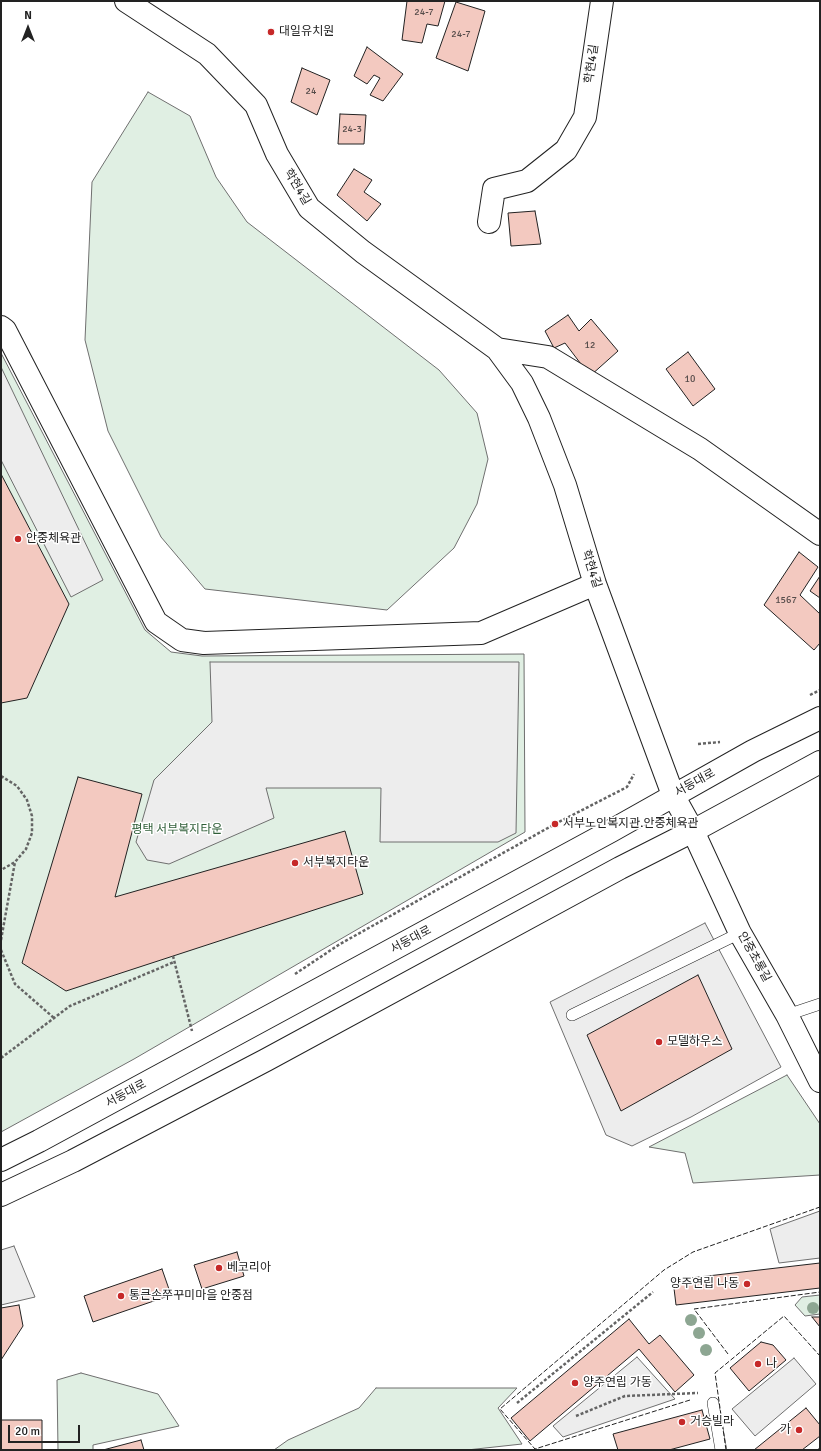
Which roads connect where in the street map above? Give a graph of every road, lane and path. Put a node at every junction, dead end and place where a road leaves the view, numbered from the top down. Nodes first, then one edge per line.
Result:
1 (126, 1) edge
2 (602, 1) edge
3 (489, 222) dead end
4 (1, 327) edge
5 (497, 350) junction
6 (820, 534) edge
7 (594, 584) junction
8 (820, 718) edge
9 (820, 762) edge
10 (634, 774) dead end
11 (1, 776) edge
12 (673, 795) junction
13 (693, 831) junction
14 (15, 862) junction
15 (1, 870) edge
16 (740, 933) junction
17 (1, 940) edge
18 (1, 950) edge
19 (172, 956) dead end
20 (174, 962) junction
21 (293, 975) dead end
22 (820, 1004) edge
23 (572, 1015) dead end
24 (787, 1015) junction
25 (54, 1018) junction
26 (193, 1036) dead end
27 (1, 1058) edge
28 (820, 1080) edge
29 (1, 1160) edge
30 (1, 1195) edge
31 (653, 1292) dead end
32 (702, 1393) dead end
33 (517, 1403) dead end
34 (713, 1403) dead end
35 (576, 1416) dead end
36 (720, 1450) edge

1 - 5 street, 학현4길
2 - 3 street, 학현4길
4 - 7 street
5 - 6 street, 학현4길
5 - 7 street, 학현4길
7 - 12 street, 학현4길
8 - 12 street, 서동대로
9 - 13 street
10 - 21 path
11 - 14 path
12 - 13 street, 학현4길
12 - 29 street, 서동대로
13 - 16 street, 안중초롱길
13 - 30 street
14 - 15 path
14 - 17 path
16 - 23 lane
16 - 24 street, 안중초롱길
18 - 25 path
19 - 20 path
20 - 25 path
20 - 26 path
22 - 24 lane
24 - 28 street, 안중초롱길
25 - 27 path
31 - 33 path
32 - 35 path
34 - 36 lane

